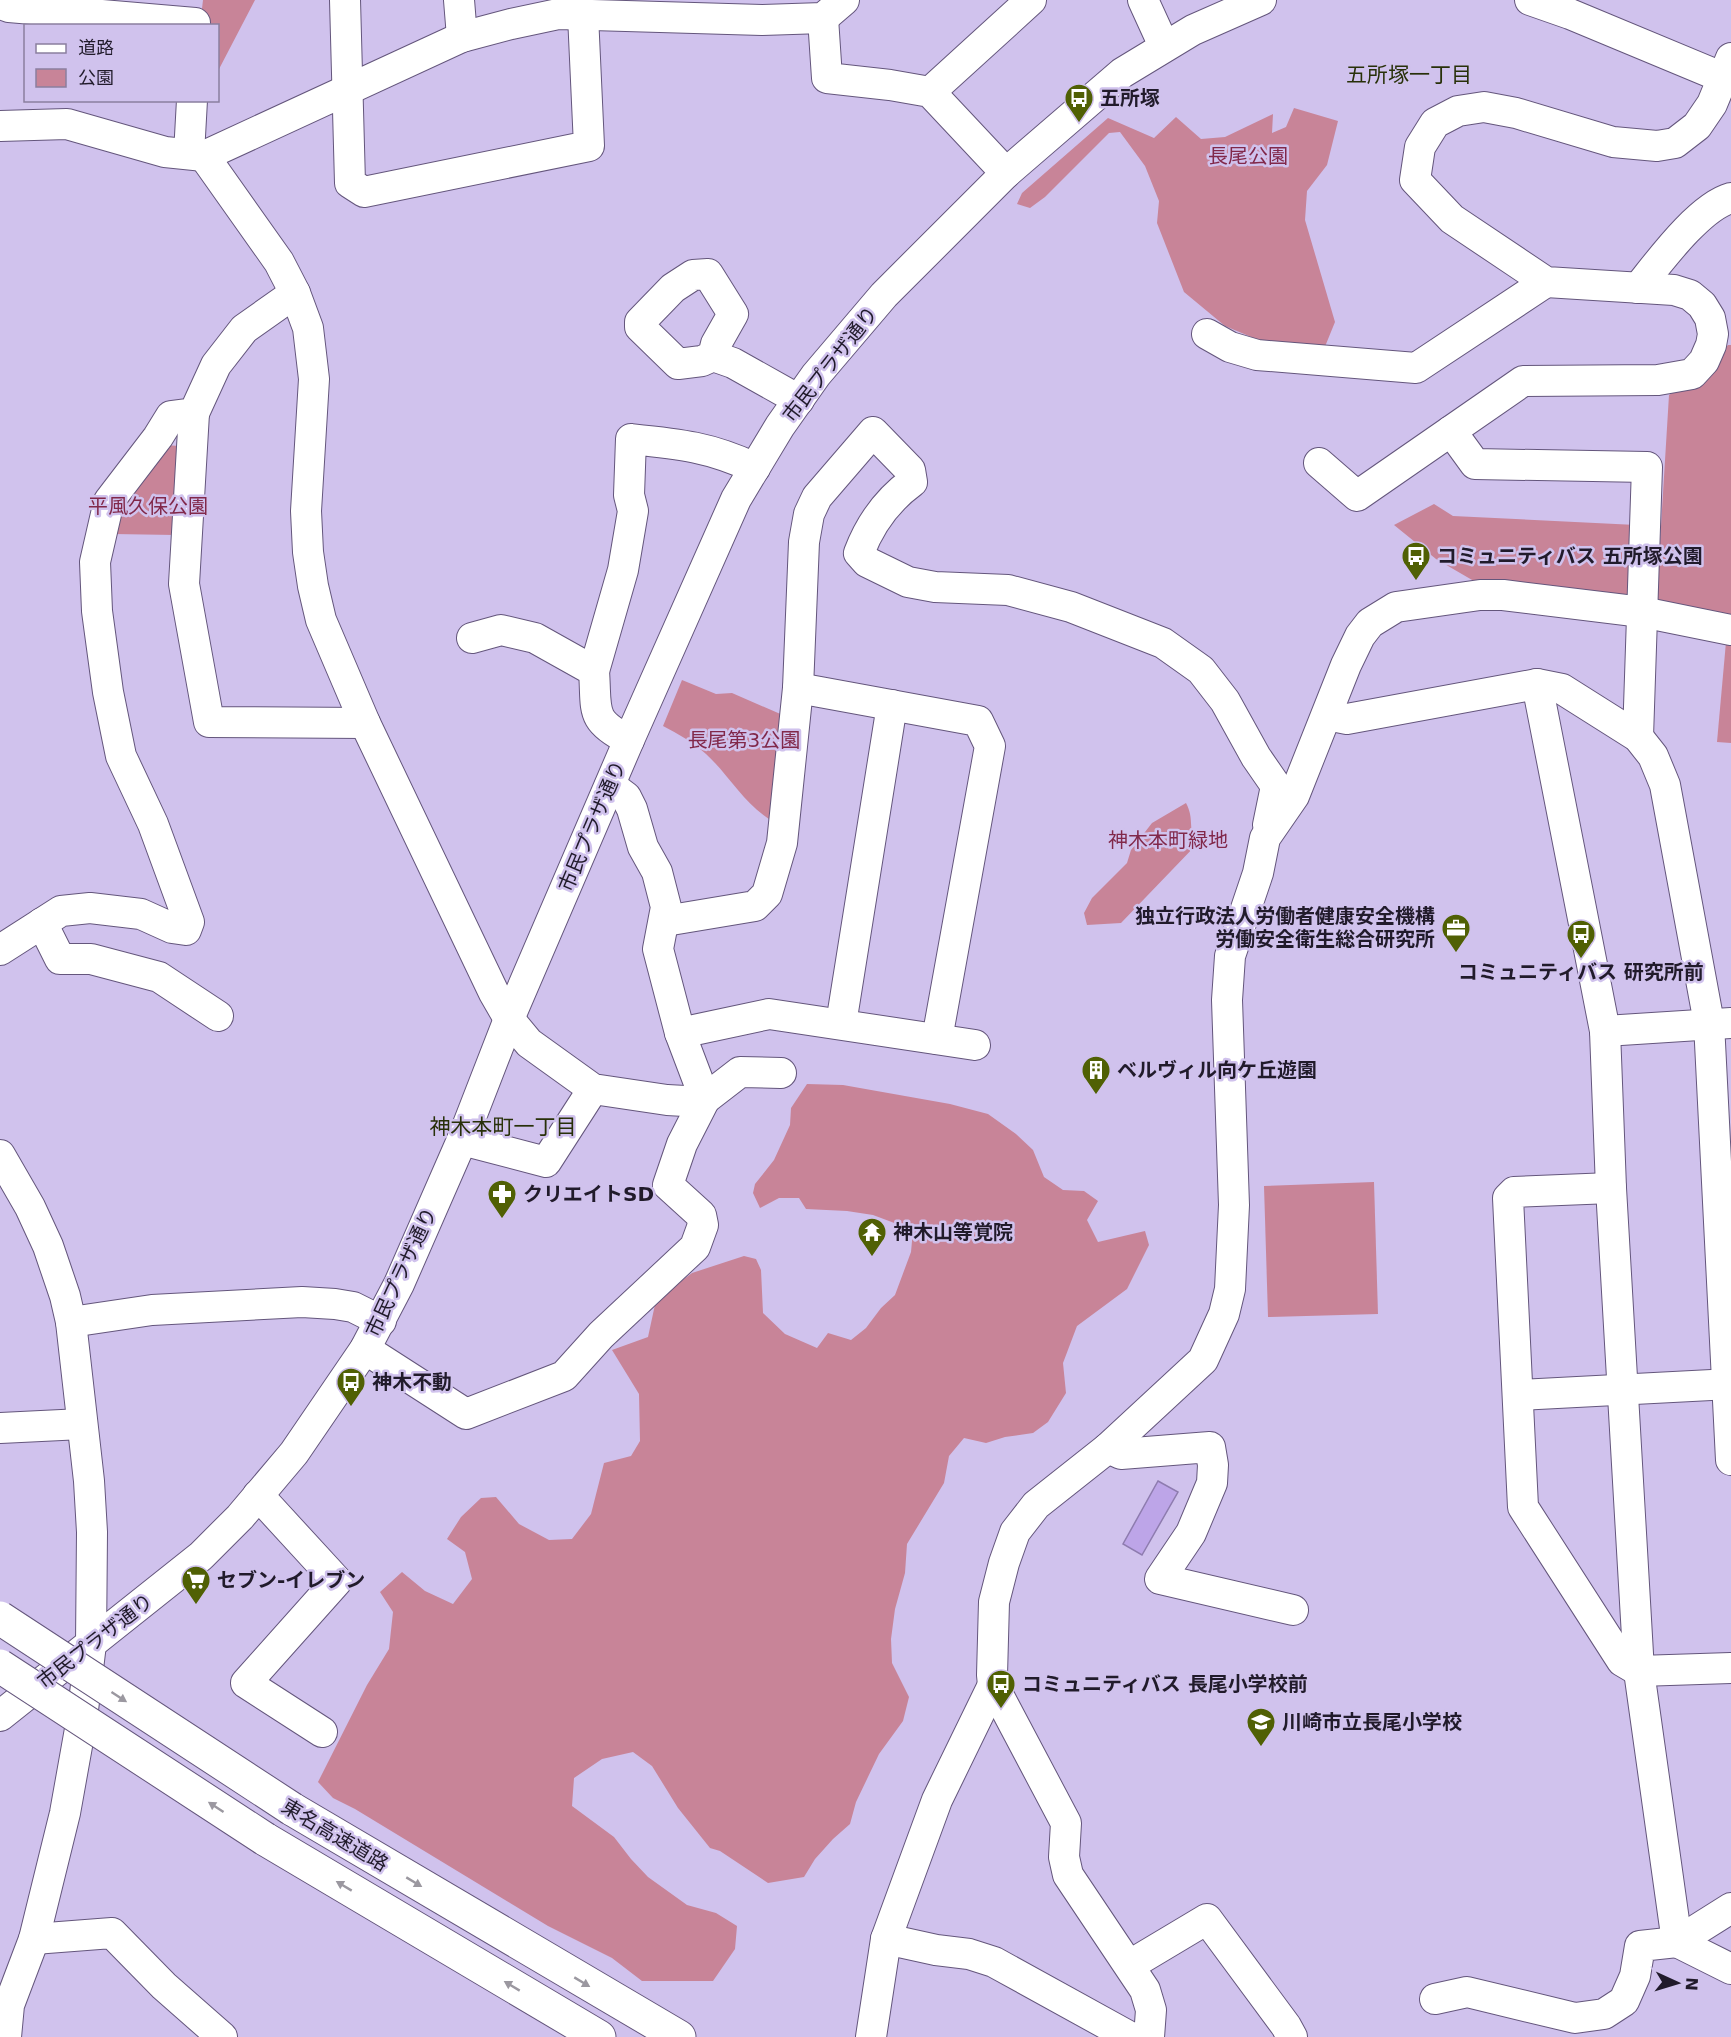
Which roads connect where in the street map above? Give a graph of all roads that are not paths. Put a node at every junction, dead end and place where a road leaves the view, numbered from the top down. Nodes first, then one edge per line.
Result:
1 (345, 0) edge
2 (459, 0) edge
3 (1031, 0) edge
4 (1143, 0) edge
5 (1261, 0) edge
6 (1530, 0) edge
7 (0, 4) edge
8 (100, 7) edge
9 (659, 8) edge
10 (833, 9) edge
11 (566, 10) edge
12 (762, 10) edge
13 (196, 16) edge
14 (462, 37) junction
15 (1164, 46) junction
16 (1729, 72) edge
17 (348, 89) junction
18 (930, 92) junction
19 (192, 102) edge
20 (0, 126) edge
21 (197, 155) junction
22 (1006, 173) junction
23 (1731, 198) edge
24 (1546, 282) junction
25 (1638, 288) junction
26 (295, 293) junction
27 (1207, 334) dead end
28 (1722, 335) edge
29 (713, 356) dead end
30 (799, 399) junction
31 (194, 413) junction
32 (1451, 431) junction
33 (1319, 463) dead end
34 (755, 468) junction
35 (1642, 612) junction
36 (1731, 630) edge
37 (472, 638) dead end
38 (594, 670) junction
39 (1537, 684) junction
40 (798, 688) junction
41 (892, 705) junction
42 (1328, 715) junction
43 (365, 723) junction
44 (1638, 736) junction
45 (629, 740) junction
46 (610, 785) junction
47 (1265, 838) junction
48 (665, 921) junction
49 (42, 923) junction
50 (0, 950) edge
51 (218, 1016) dead end
52 (509, 1019) junction
53 (1720, 1023) edge
54 (841, 1024) junction
55 (1605, 1031) junction
56 (680, 1033) junction
57 (937, 1039) junction
58 (975, 1045) dead end
59 (781, 1073) dead end
60 (593, 1089) junction
61 (705, 1099) junction
62 (462, 1140) junction
63 (0, 1155) edge
64 (1611, 1188) junction
65 (381, 1321) junction
66 (71, 1322) junction
67 (365, 1349) junction
68 (1729, 1384) edge
69 (1622, 1389) junction
70 (1518, 1395) junction
71 (81, 1424) junction
72 (0, 1428) edge
73 (1108, 1448) junction
74 (1731, 1460) edge
75 (258, 1495) junction
76 (1293, 1610) dead end
77 (0, 1618) edge
78 (90, 1644) junction
79 (0, 1666) edge
80 (1731, 1668) edge
81 (1639, 1671) junction
82 (993, 1685) junction
83 (1, 1713) edge
84 (322, 1732) dead end
85 (1731, 1908) edge
86 (34, 1939) junction
87 (886, 1939) junction
88 (1677, 1942) junction
89 (1130, 1965) junction
90 (1731, 1969) edge
91 (1436, 1999) dead end
92 (6, 2037) edge
93 (222, 2037) edge
94 (599, 2037) edge
95 (679, 2037) edge
96 (871, 2037) edge
97 (1130, 2037) edge
98 (1149, 2037) edge
99 (1292, 2037) edge

1 - 17 street
2 - 14 street
3 - 18 street
4 - 15 street
5 - 15 street, 市民プラザ通り
6 - 16 street
7 - 8 street
8 - 13 street
9 - 11 street
9 - 12 street
10 - 12 street
10 - 18 street
11 - 14 street
11 - 17 street
14 - 17 street
15 - 22 street, 市民プラザ通り
16 - 24 street
17 - 21 street
18 - 22 street
19 - 21 street
20 - 21 street
21 - 26 street
22 - 30 street, 市民プラザ通り
23 - 25 street
24 - 25 street
24 - 27 street
25 - 28 street
26 - 31 street
26 - 43 street
28 - 32 street
29 - 30 street
30 - 34 street, 市民プラザ通り
31 - 43 street
31 - 49 street
32 - 33 street
32 - 35 street
34 - 38 street
34 - 45 street, 市民プラザ通り
35 - 36 street
35 - 42 street
35 - 44 street
37 - 38 street
38 - 45 street
39 - 42 street
39 - 44 street
39 - 55 street
40 - 41 street
40 - 47 street
40 - 48 street
41 - 54 street
41 - 57 street
42 - 47 street
43 - 52 street
44 - 53 street
45 - 46 street, 市民プラザ通り
46 - 48 street
46 - 52 street, 市民プラザ通り
47 - 73 street
48 - 56 street
49 - 50 street
49 - 51 street
52 - 60 street
52 - 62 street, 市民プラザ通り
53 - 55 street
53 - 68 street
54 - 56 street
54 - 57 street
55 - 64 street
56 - 61 street
57 - 58 street
59 - 61 street
60 - 61 street
60 - 62 street
61 - 67 street
62 - 65 street, 市民プラザ通り
63 - 66 street
64 - 69 street
64 - 70 street
65 - 66 street
65 - 67 street, 市民プラザ通り
66 - 71 street
67 - 75 street, 市民プラザ通り
68 - 69 street
68 - 74 street
69 - 70 street
69 - 81 street
70 - 81 street
71 - 72 street
71 - 78 street
73 - 76 street
73 - 82 street
75 - 78 street, 市民プラザ通り
75 - 84 street
77 -> 95 highway, 東名高速道路, bridge
78 - 83 street, 市民プラザ通り
78 - 86 street
94 -> 79 highway, 東名高速道路, bridge
80 - 81 street
81 - 88 street
82 - 87 street
82 - 89 street
85 - 88 street
86 - 92 street
86 - 93 street
87 - 96 street
87 - 97 street
88 - 90 street
88 - 91 street
89 - 98 street
89 - 99 street

